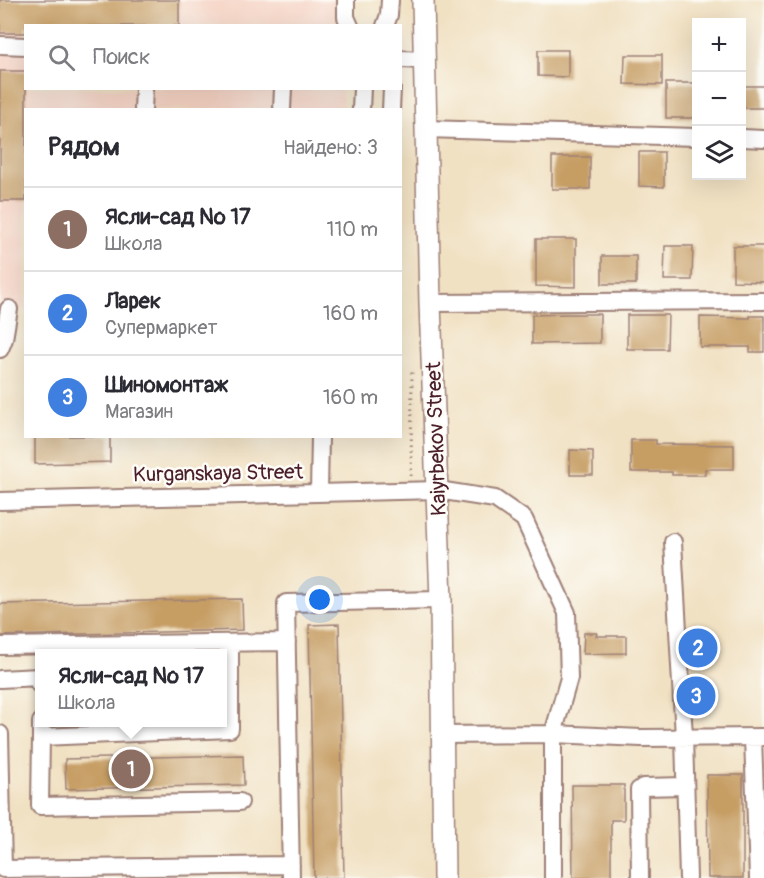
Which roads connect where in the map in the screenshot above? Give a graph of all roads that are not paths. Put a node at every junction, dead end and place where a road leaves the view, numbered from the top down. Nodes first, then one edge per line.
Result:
1 (346, 0) edge
2 (390, 0) edge
3 (423, 0) edge
4 (349, 24) edge
5 (386, 24) edge
6 (0, 45) edge
7 (24, 46) edge
8 (402, 59) edge
9 (425, 60) junction
10 (144, 90) edge
11 (283, 90) edge
12 (362, 90) edge
13 (392, 90) edge
14 (143, 108) edge
15 (282, 108) edge
16 (361, 108) edge
17 (391, 108) edge
18 (426, 129) junction
19 (692, 137) edge
20 (746, 138) edge
21 (764, 139) edge
22 (764, 301) edge
23 (430, 303) junction
24 (9, 309) dead end
25 (0, 349) edge
26 (320, 438) edge
27 (438, 490) junction
28 (320, 493) junction
29 (0, 501) edge
30 (673, 542) dead end
31 (441, 600) junction
32 (287, 642) junction
33 (230, 643) junction
34 (0, 646) edge
35 (35, 677) edge
36 (0, 679) edge
37 (41, 730) edge
38 (0, 734) edge
39 (553, 734) junction
40 (442, 735) junction
41 (759, 737) edge
42 (684, 738) junction
43 (686, 786) junction
44 (240, 802) dead end
45 (291, 872) edge
46 (444, 878) edge
47 (553, 878) edge
48 (640, 878) edge
49 (688, 878) edge
50 (758, 878) edge

1 - 4 street
2 - 5 street
3 - 9 main road, Kaiyrbekov Street
6 - 7 street
8 - 9 street
9 - 18 main road, Kaiyrbekov Street
10 - 14 street
11 - 15 street
12 - 16 street
13 - 17 street
18 - 19 street
18 - 23 main road, Kaiyrbekov Street
20 - 21 street
22 - 23 street
23 - 27 main road, Kaiyrbekov Street
24 - 25 street
26 - 28 street
27 - 28 street, Kurganskaya Street
27 - 31 main road, Kaiyrbekov Street
27 - 39 street, Kurganskaya Street
28 - 29 street, Kurganskaya Street
30 - 42 street
31 - 32 street
31 - 40 main road, Kaiyrbekov Street
32 - 33 street
32 - 45 street
33 - 34 street
33 - 37 street
35 - 36 street
37 - 44 street
38 - 45 street
39 - 40 street
39 - 42 street
39 - 47 street, Kurganskaya Street
40 - 46 main road, Kaiyrbekov Street
41 - 42 street
41 - 50 street
42 - 43 street
43 - 48 street
43 - 49 street

